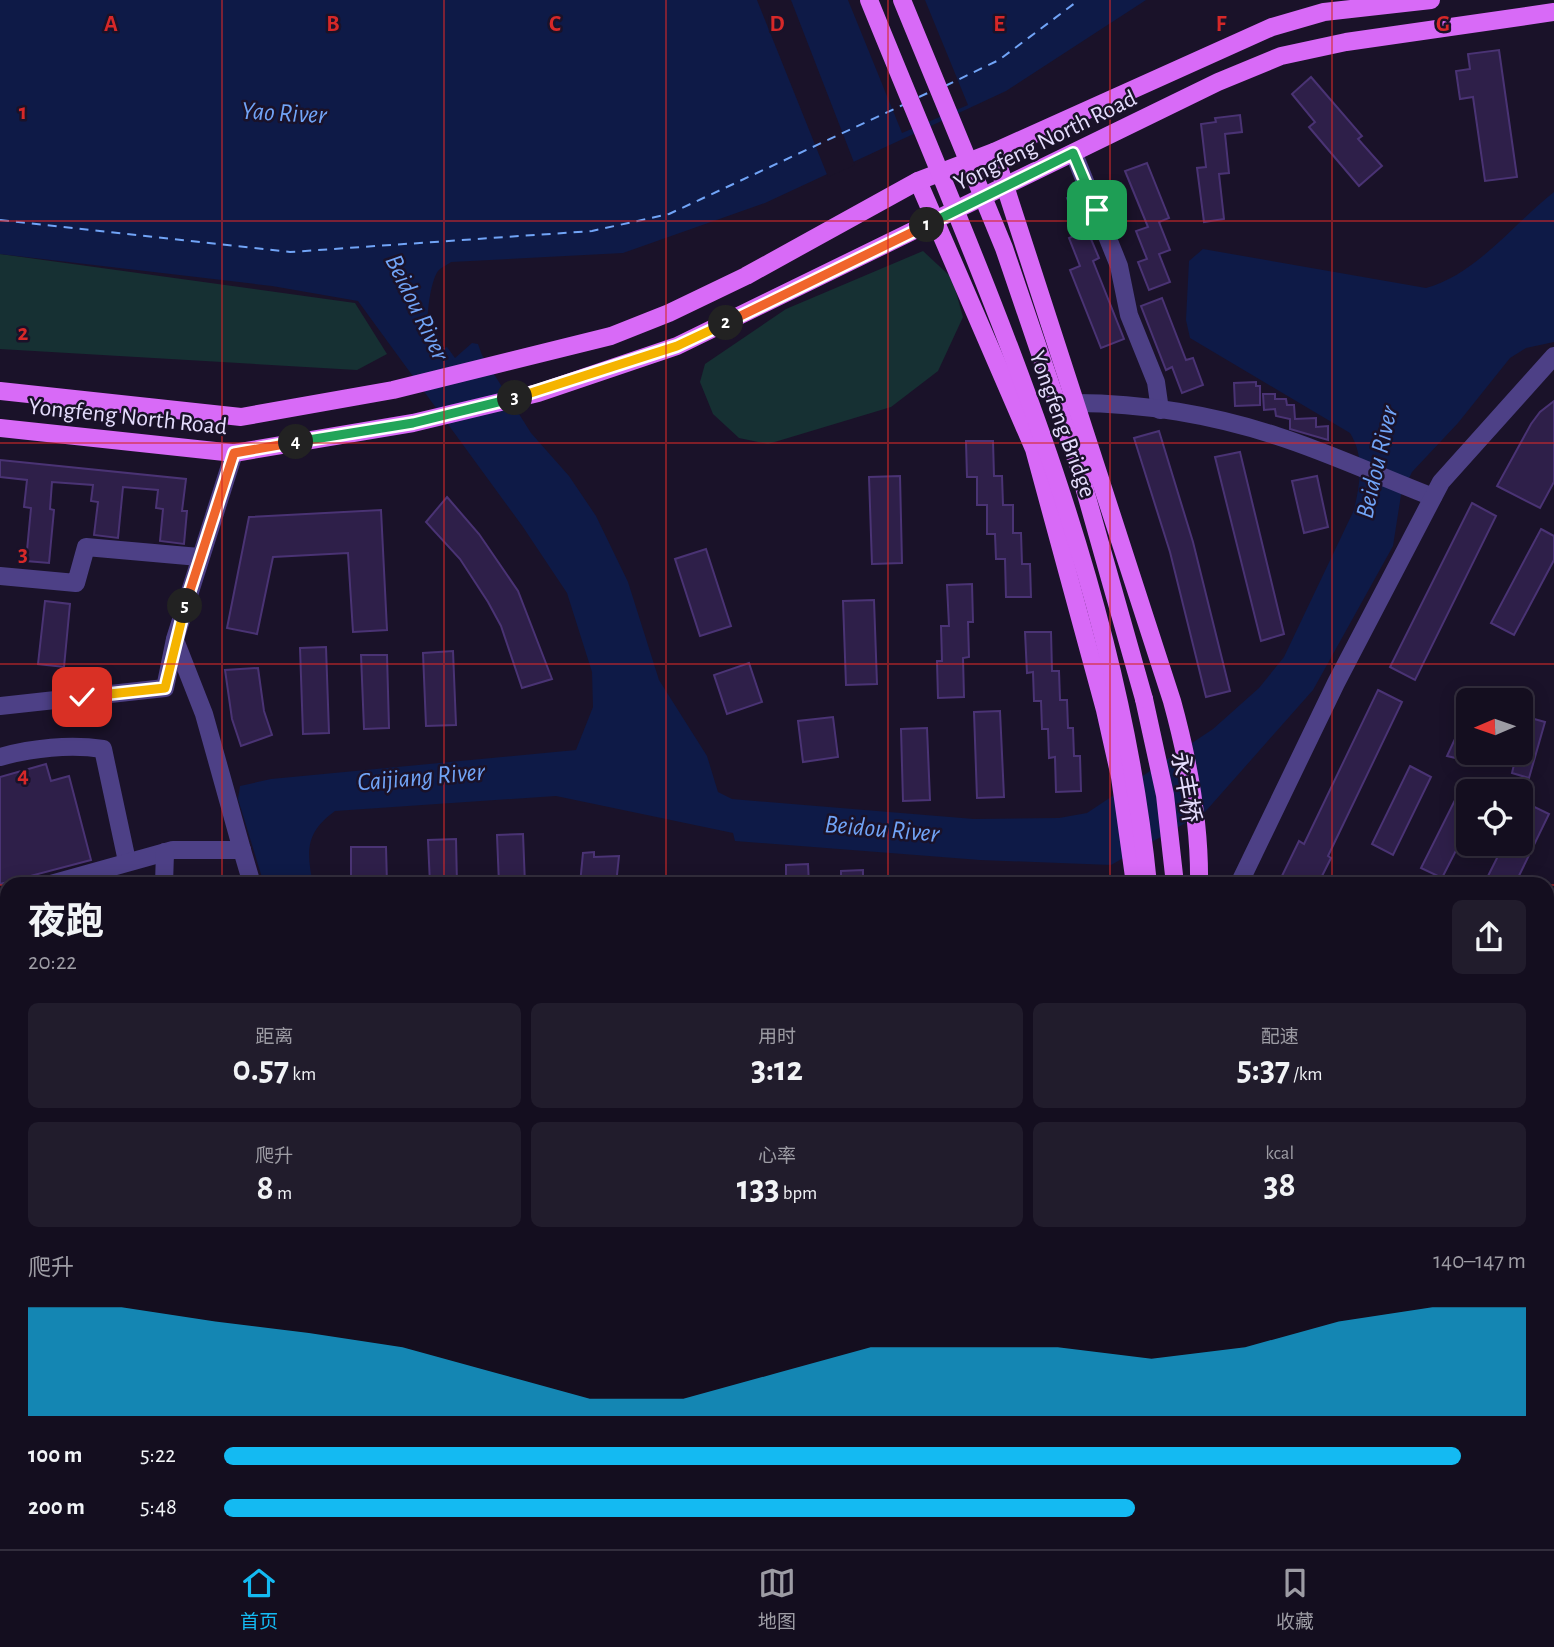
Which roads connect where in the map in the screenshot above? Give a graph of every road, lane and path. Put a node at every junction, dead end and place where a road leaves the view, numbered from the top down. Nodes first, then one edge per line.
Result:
1 (869, 0) edge
2 (902, 0) edge
3 (1431, 0) edge
4 (1554, 12) edge
5 (994, 152) junction
6 (1073, 153) junction
7 (918, 181) junction
8 (1005, 187) junction
9 (937, 220) junction
10 (1554, 356) edge
11 (0, 391) edge
12 (1076, 403) junction
13 (1160, 410) junction
14 (0, 428) edge
15 (234, 453) junction
16 (1433, 497) junction
17 (199, 557) junction
18 (0, 576) edge
19 (175, 639) junction
20 (0, 706) edge
21 (0, 757) edge
22 (242, 850) junction
23 (165, 852) junction
24 (127, 861) junction
25 (74, 877) edge
26 (164, 877) edge
27 (250, 877) edge
28 (1134, 877) edge
29 (1147, 877) edge
30 (1174, 877) edge
31 (1199, 877) edge
32 (1242, 877) edge

1 - 29 main road, Yongfeng Bridge, bridge
2 - 30 main road, Yongfeng Bridge, bridge
3 - 5 main road, Yongfeng North Road
4 - 6 main road, Yongfeng North Road
5 - 7 main road, Yongfeng North Road
5 - 8 main road
6 - 8 main road, Yongfeng North Road
6 - 13 street
7 - 9 main road
7 - 11 main road, Yongfeng North Road
8 - 9 main road, Yongfeng North Road
8 - 12 main road
9 - 15 main road, Yongfeng North Road
9 - 28 main road
10 - 16 street
12 - 13 street
12 - 31 main road
13 - 16 street
14 - 15 main road, Yongfeng North Road
15 - 17 street
16 - 32 street
17 - 18 street
17 - 19 street
19 - 20 street
19 - 22 street
21 - 24 street
22 - 23 street
22 - 27 street
23 - 24 street
23 - 26 street
24 - 25 street

